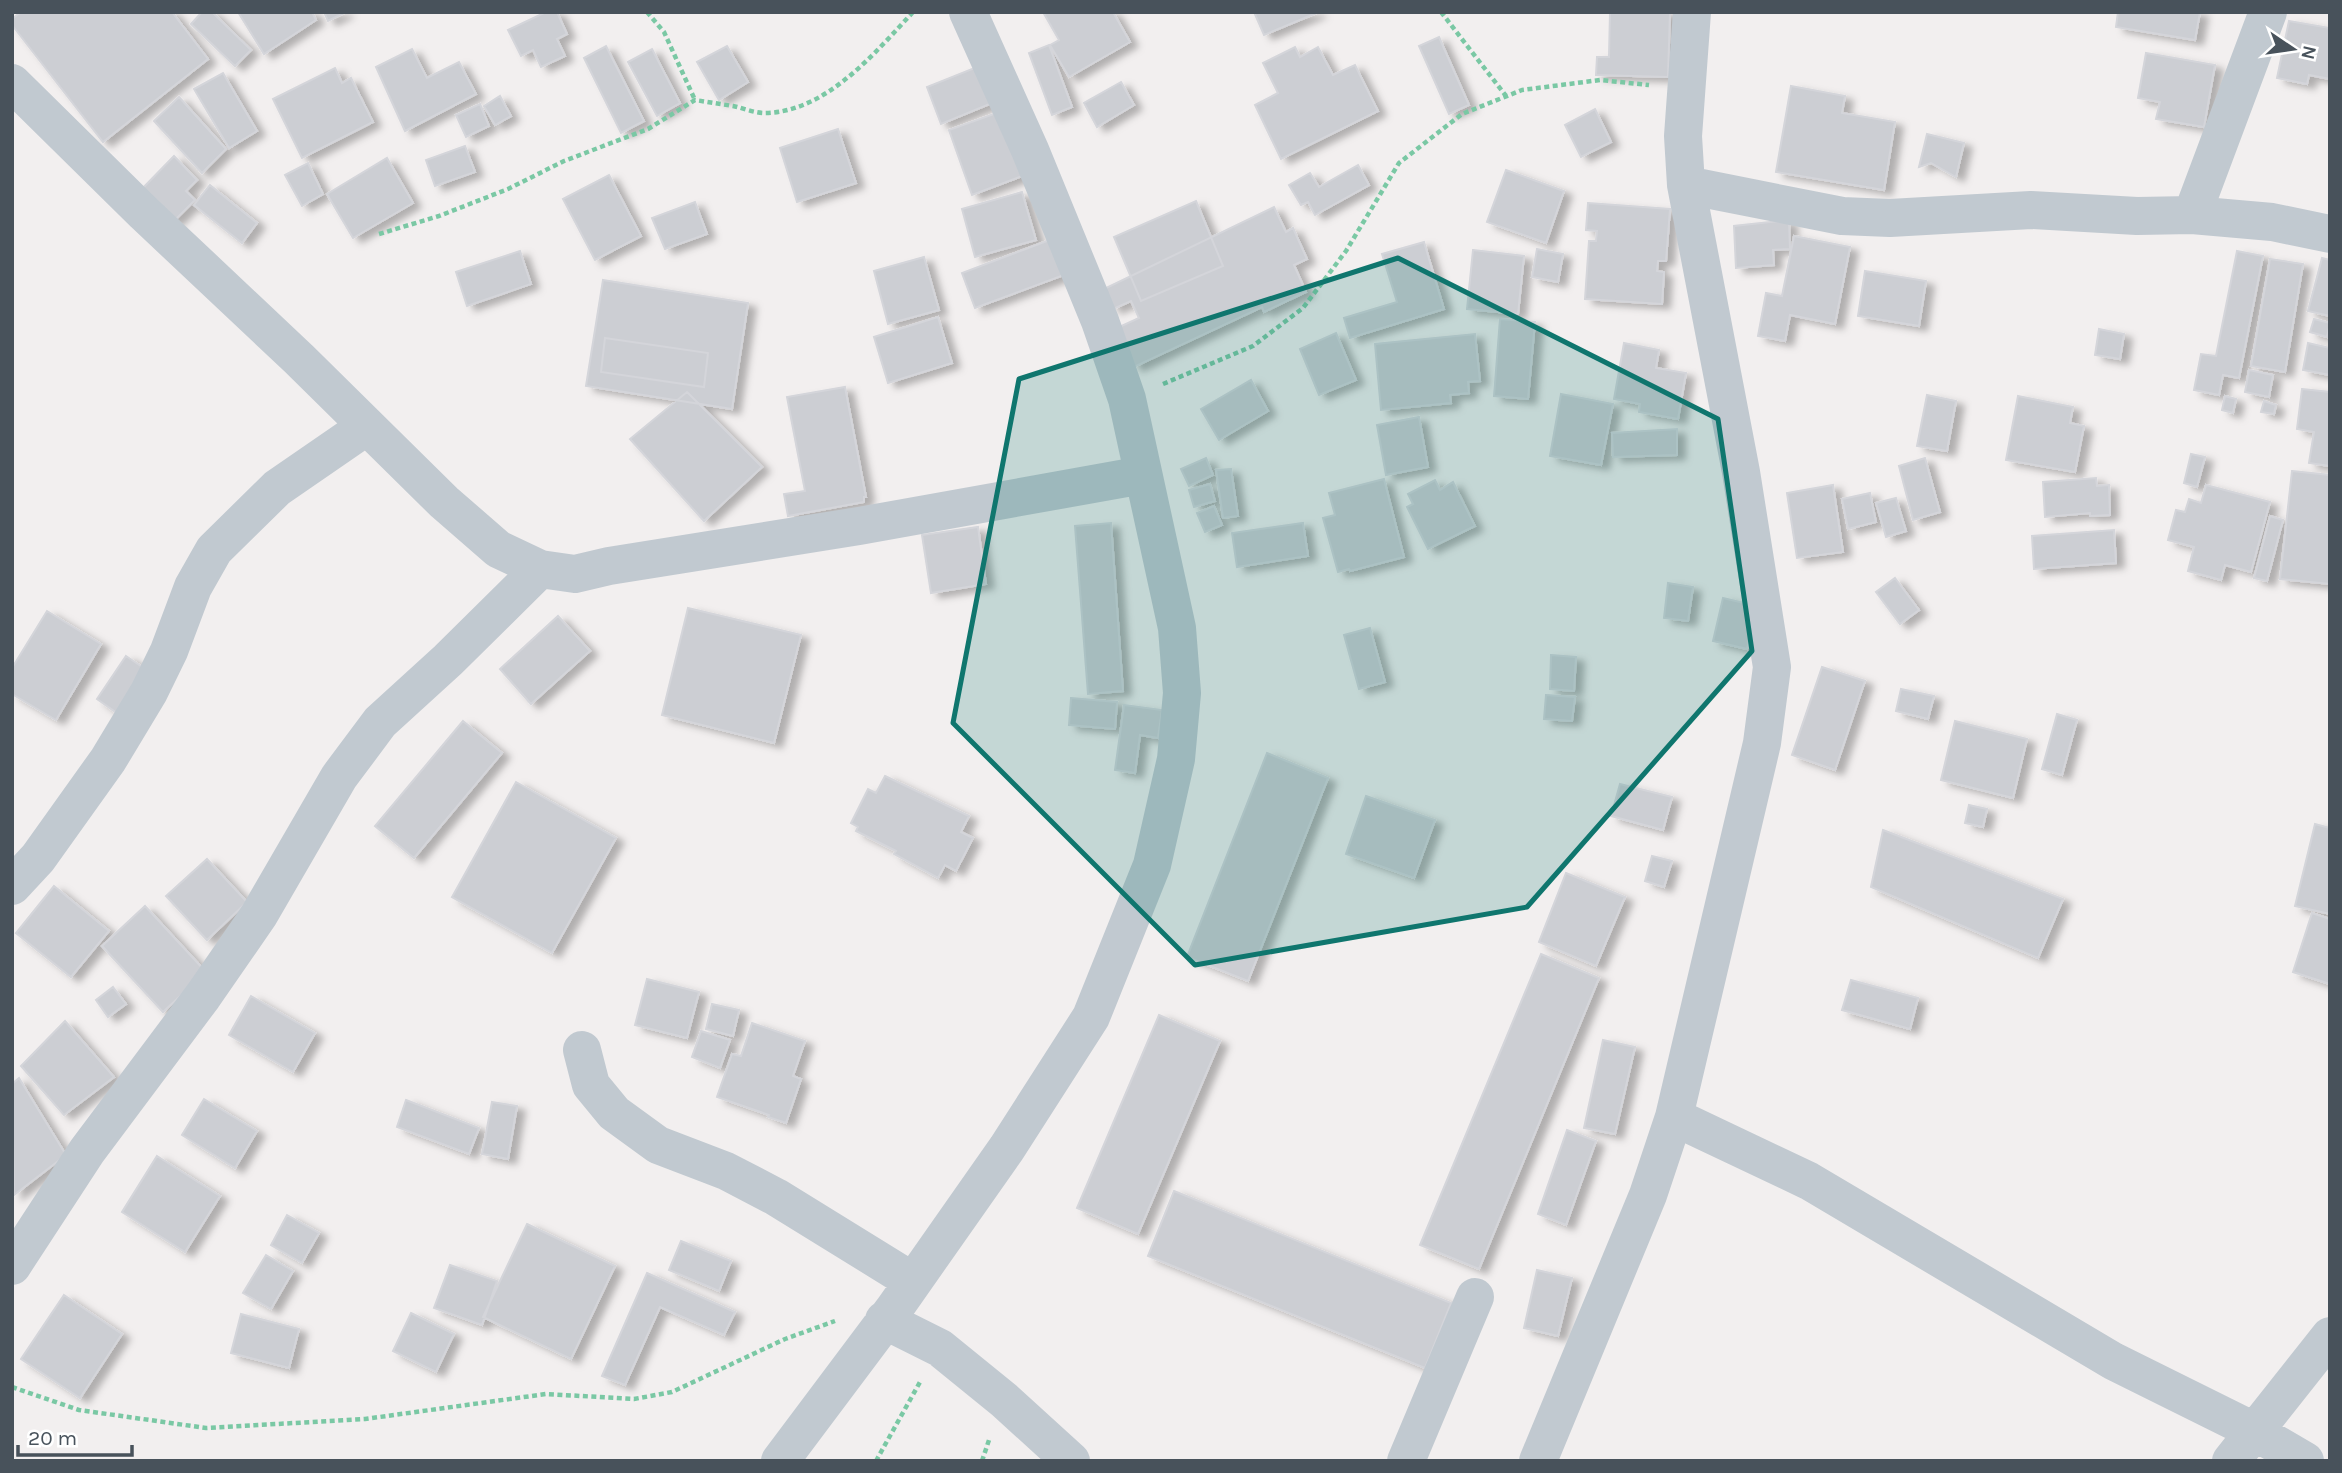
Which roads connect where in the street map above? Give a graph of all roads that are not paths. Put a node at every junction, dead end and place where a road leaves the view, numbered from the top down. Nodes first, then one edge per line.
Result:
1 (968, 12) edge
2 (1692, 12) edge
3 (2268, 12) edge
4 (12, 83) edge
5 (1686, 186) junction
6 (2192, 215) junction
7 (2330, 234) edge
8 (367, 426) junction
9 (1143, 475) junction
10 (540, 569) junction
11 (12, 886) edge
12 (582, 1050) dead end
13 (1674, 1117) junction
14 (12, 1266) edge
15 (1475, 1297) dead end
16 (897, 1303) junction
17 (2330, 1336) edge
18 (2254, 1431) junction
19 (780, 1461) edge
20 (1072, 1461) edge
21 (1406, 1461) edge
22 (1538, 1461) edge
23 (2231, 1461) edge
24 (2305, 1461) edge

1 - 9 street
2 - 5 street
3 - 6 street
4 - 8 street
5 - 6 street
5 - 13 street
6 - 7 street
8 - 10 street
8 - 11 street
9 - 10 street
9 - 16 street
10 - 14 street
12 - 16 street
13 - 18 street
13 - 22 street
15 - 21 street
16 - 19 street
16 - 20 street
17 - 18 street
18 - 23 street
18 - 24 street

